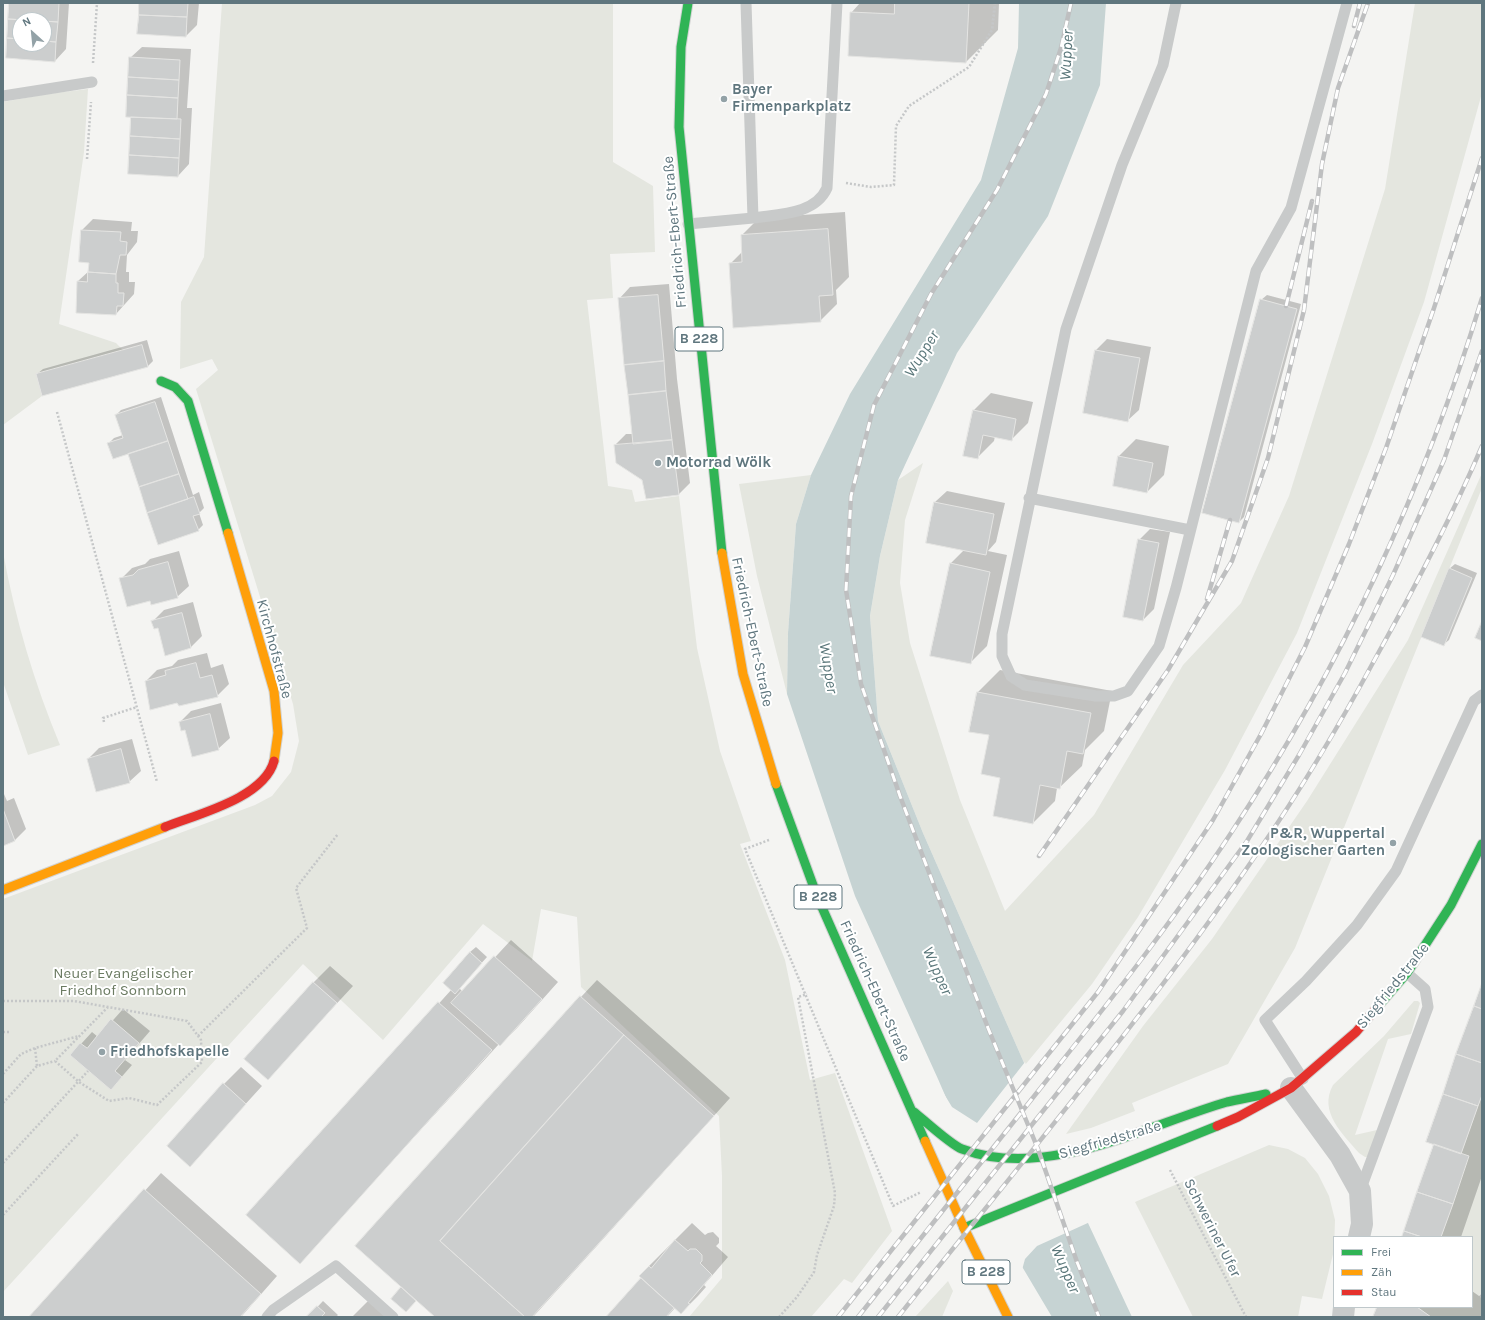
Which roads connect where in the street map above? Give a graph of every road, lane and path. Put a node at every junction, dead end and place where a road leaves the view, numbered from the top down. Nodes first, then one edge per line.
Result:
1 (97, 3) edge
2 (688, 3) edge
3 (746, 3) edge
4 (837, 3) edge
5 (995, 3) edge
6 (1176, 3) edge
7 (1347, 3) edge
8 (94, 58) dead end
9 (92, 82) dead end
10 (3, 96) edge
11 (90, 110) dead end
12 (87, 159) dead end
13 (828, 180) junction
14 (753, 218) junction
15 (688, 224) junction
16 (161, 381) dead end
17 (57, 412) dead end
18 (1029, 498) junction
19 (1190, 530) junction
20 (1482, 695) edge
21 (137, 708) junction
22 (104, 722) dead end
23 (157, 782) dead end
24 (338, 834) dead end
25 (758, 844) dead end
26 (1482, 844) edge
27 (3, 890) edge
28 (1407, 973) junction
29 (807, 994) junction
30 (3, 1001) edge
31 (108, 1007) junction
32 (3, 1032) edge
33 (10, 1032) dead end
34 (80, 1036) junction
35 (198, 1036) junction
36 (34, 1048) junction
37 (55, 1061) junction
38 (37, 1066) junction
39 (88, 1071) dead end
40 (3, 1074) edge
41 (79, 1082) junction
42 (1297, 1083) junction
43 (3, 1103) edge
44 (914, 1112) junction
45 (79, 1132) dead end
46 (1160, 1148) junction
47 (3, 1163) edge
48 (943, 1181) junction
49 (1360, 1192) junction
50 (3, 1215) edge
51 (964, 1228) junction
52 (1359, 1236) edge
53 (267, 1317) edge
54 (393, 1317) edge
55 (779, 1317) edge
56 (1008, 1317) edge
57 (1246, 1317) edge

1 - 8 path
2 - 15 street, Friedrich-Ebert-Straße / B 228
3 - 14 lane
4 - 13 lane
5 - 13 path
6 - 18 lane
7 - 19 lane
9 - 10 lane
11 - 12 path
13 - 14 lane
14 - 15 lane
15 - 44 street, Friedrich-Ebert-Straße / B 228
16 - 27 street, Kirchhofstraße
17 - 21 path
18 - 19 lane
18 - 19 lane
20 - 42 lane
21 - 22 path
21 - 23 path
24 - 35 path
25 - 29 path
26 - 28 street, Siegfriedstraße
28 - 42 street, Siegfriedstraße
28 - 49 lane
29 - 48 path
29 - 55 path
30 - 31 path
31 - 34 path
31 - 35 path
32 - 33 path
34 - 36 path
34 - 37 path
35 - 41 path
36 - 38 path
36 - 40 path
37 - 38 path
37 - 41 path
38 - 43 path
39 - 41 path
41 - 47 path
42 - 44 street, Siegfriedstraße
42 - 46 street, Siegfriedstraße
42 - 49 street
44 - 48 street, Friedrich-Ebert-Straße / B 228
45 - 50 path
46 - 51 street, Siegfriedstraße
46 - 57 path, Schweriner Ufer
48 - 51 street, Friedrich-Ebert-Straße / B 228
49 - 52 street
51 - 56 street, B 228
53 - 54 lane

